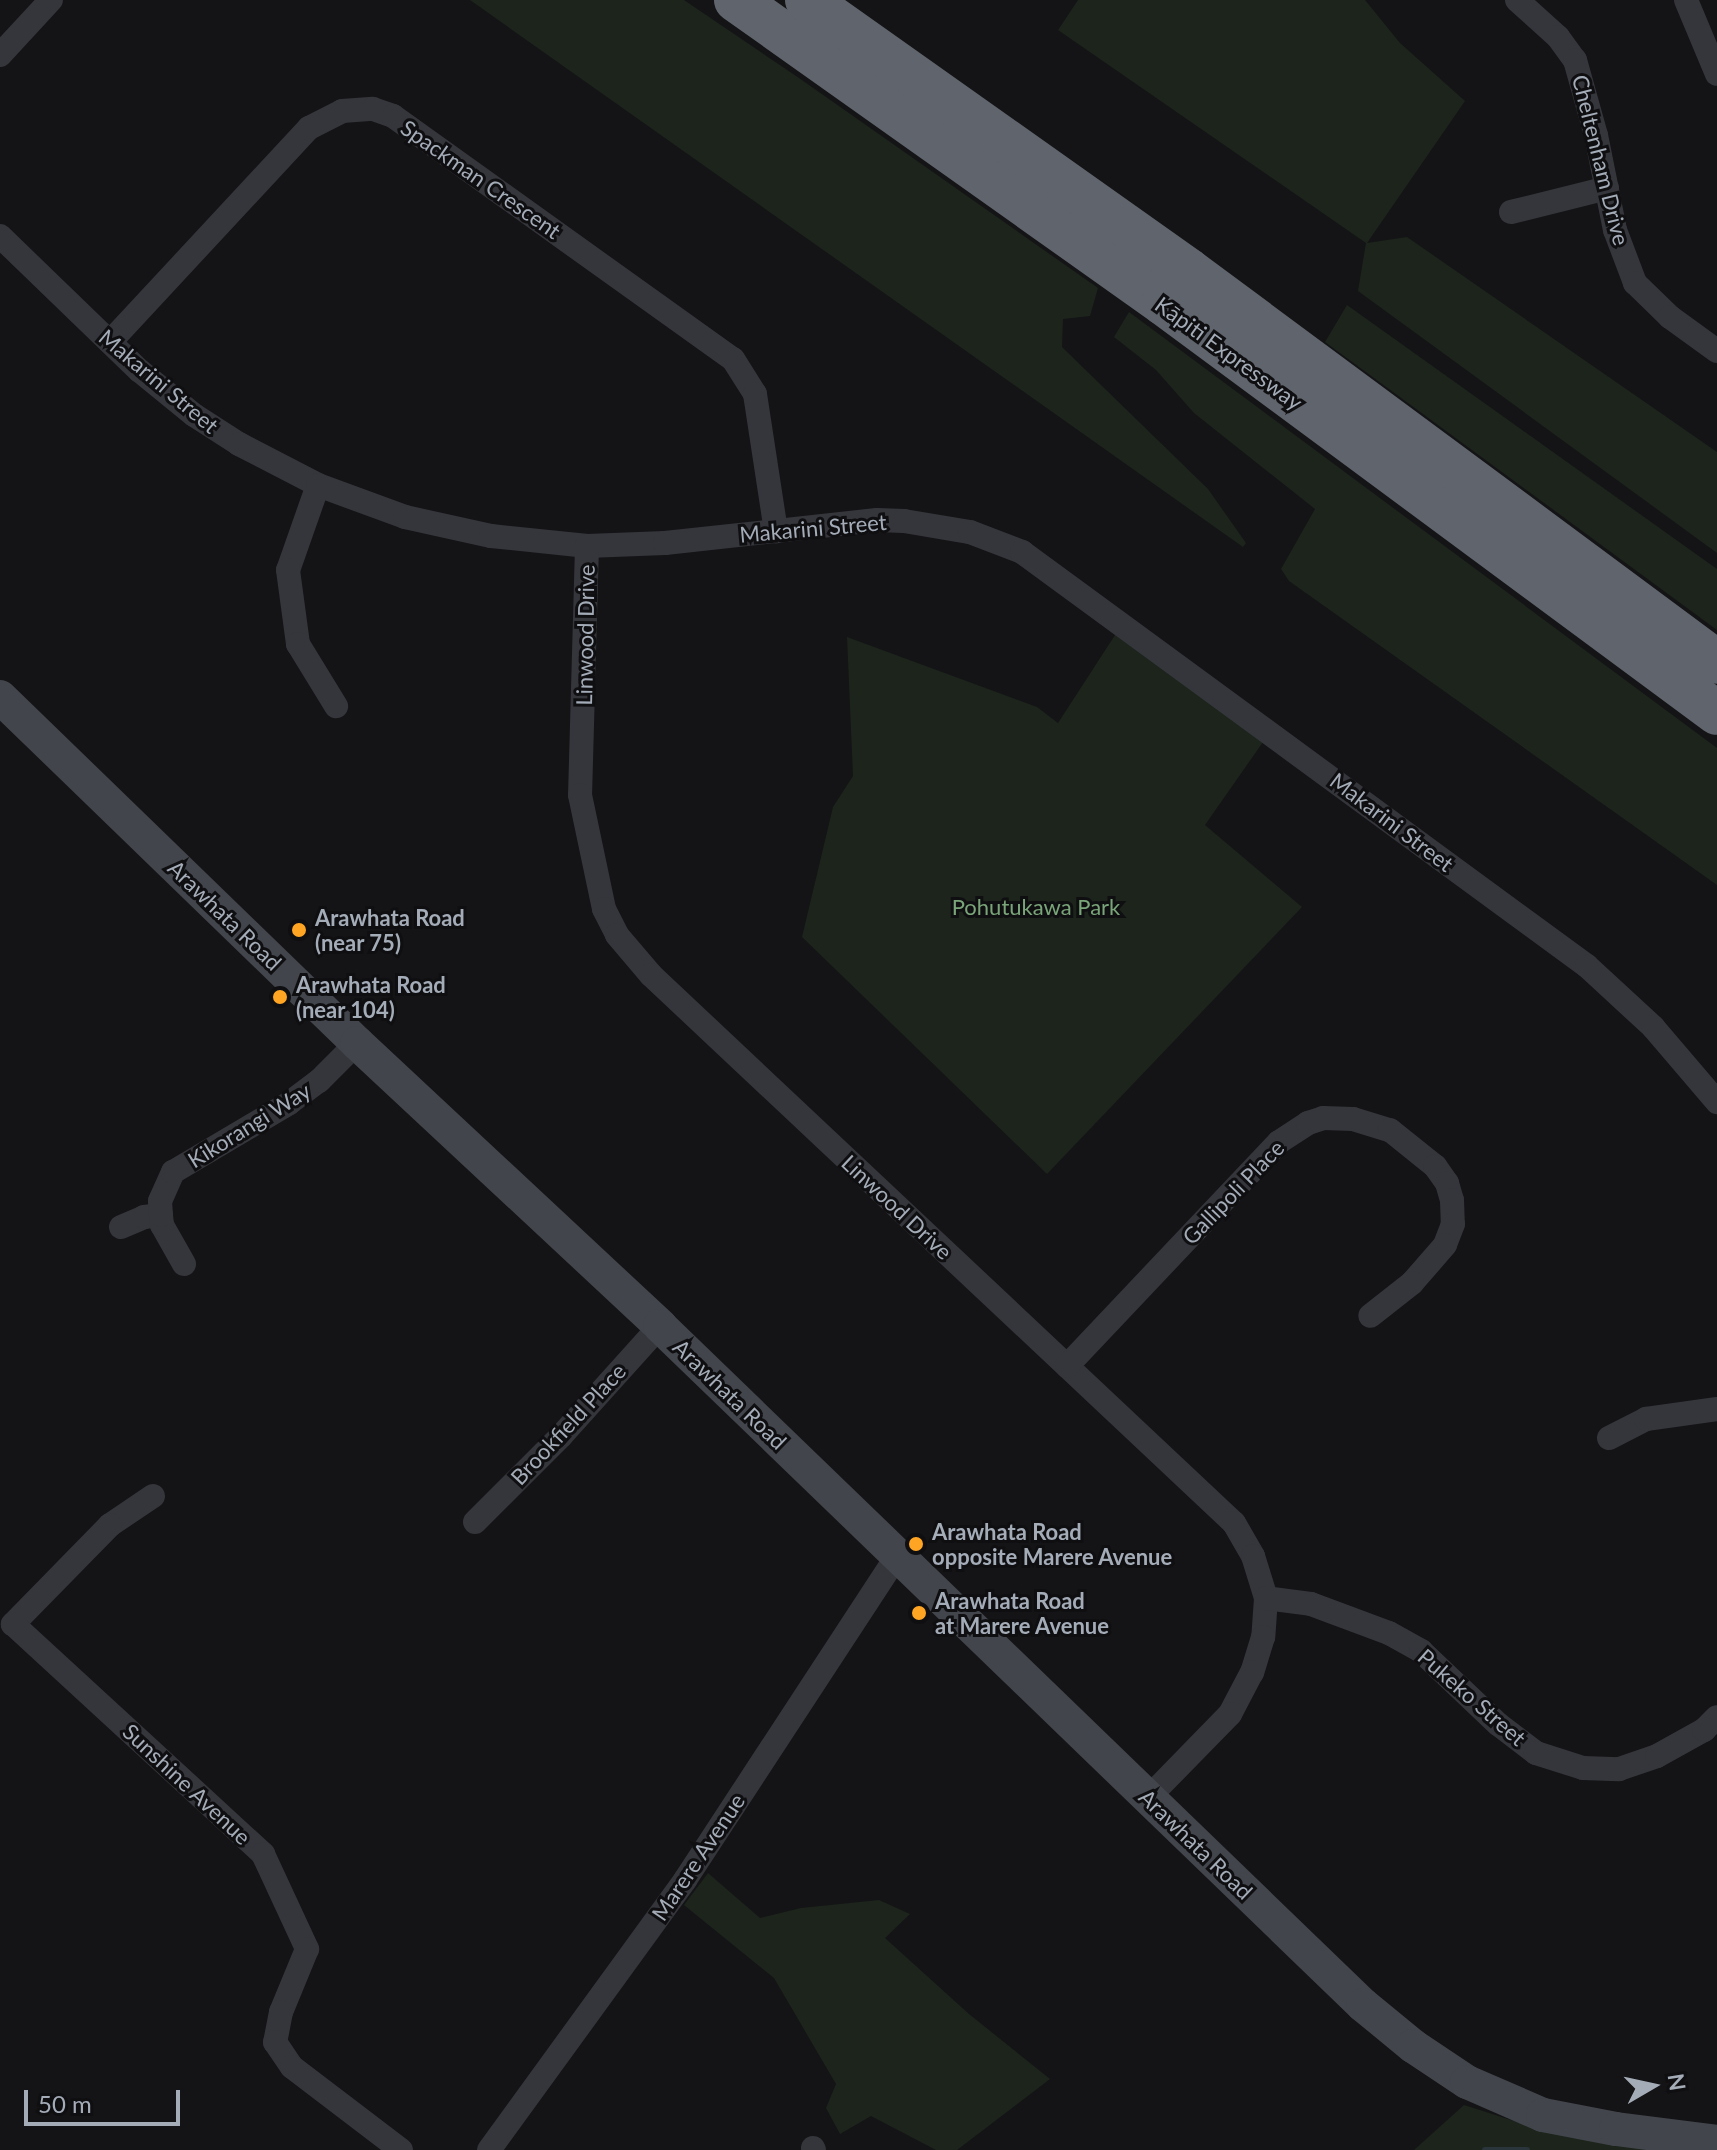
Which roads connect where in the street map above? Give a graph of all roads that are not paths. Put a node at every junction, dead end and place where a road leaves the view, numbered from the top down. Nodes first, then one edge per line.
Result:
1 (51, 0) edge
2 (736, 0) edge
3 (807, 0) edge
4 (1517, 0) edge
5 (1686, 0) edge
6 (0, 55) edge
7 (1717, 74) edge
8 (1607, 188) junction
9 (1511, 212) dead end
10 (0, 236) edge
11 (110, 342) junction
12 (1717, 351) edge
13 (318, 485) junction
14 (776, 531) junction
15 (587, 546) junction
16 (1717, 662) edge
17 (0, 697) edge
18 (336, 706) dead end
19 (1717, 713) edge
20 (12, 717) edge
21 (357, 1043) junction
22 (1717, 1102) edge
23 (161, 1215) junction
24 (121, 1227) dead end
25 (184, 1264) dead end
26 (1370, 1316) dead end
27 (660, 1326) junction
28 (1067, 1366) junction
29 (1717, 1409) edge
30 (1609, 1438) dead end
31 (153, 1496) dead end
32 (475, 1522) dead end
33 (896, 1558) junction
34 (1266, 1598) junction
35 (1717, 1717) edge
36 (1148, 1798) junction
37 (1717, 2142) edge
38 (401, 2150) edge
39 (489, 2150) edge

1 - 6 street
2 - 19 highway, Kāpiti Expressway
3 - 16 highway, Kāpiti Expressway
4 - 8 street, Cheltenham Drive
5 - 7 street
8 - 9 street
8 - 12 street, Cheltenham Drive
10 - 11 street, Makarini Street
11 - 13 street, Makarini Street
11 - 14 street, Spackman Crescent
13 - 15 street, Makarini Street
13 - 18 street
14 - 15 street, Makarini Street
14 - 22 street, Makarini Street
15 - 28 street, Linwood Drive
17 - 20 main road, Arawhata Road
20 - 21 main road, Arawhata Road
21 - 23 street, Kikorangi Way
21 - 27 main road, Arawhata Road
23 - 24 street
23 - 25 street
26 - 28 street, Gallipoli Place
27 - 32 street, Brookfield Place
27 - 33 main road, Arawhata Road
28 - 34 street, Linwood Drive
29 - 30 street
31 - 38 street, Sunshine Avenue
33 - 36 main road, Arawhata Road
33 - 39 street, Marere Avenue
34 - 35 street, Pukeko Street
34 - 36 street, Linwood Drive
36 - 37 main road, Arawhata Road

